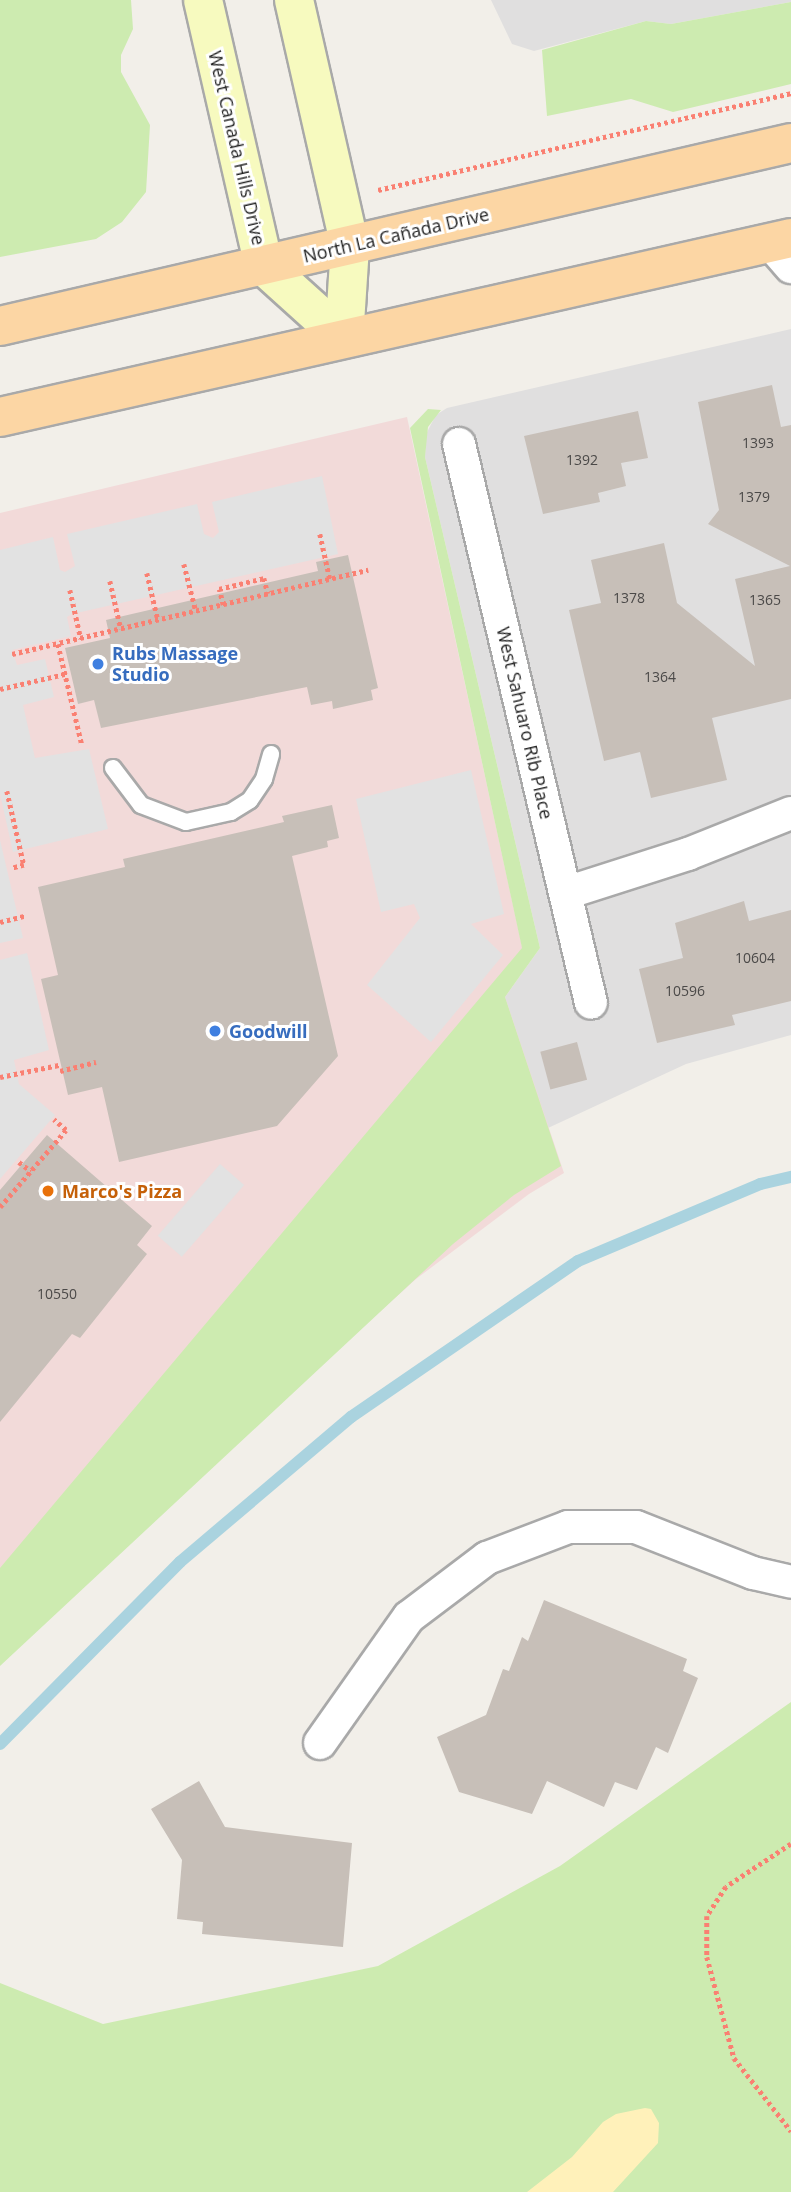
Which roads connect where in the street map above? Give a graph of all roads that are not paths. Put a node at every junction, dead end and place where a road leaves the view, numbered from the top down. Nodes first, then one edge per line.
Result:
1 (203, 0) edge
2 (294, 0) edge
3 (791, 143) edge
4 (350, 246) junction
5 (784, 249) edge
6 (264, 266) junction
7 (0, 326) edge
8 (344, 338) junction
9 (0, 418) edge
10 (458, 444) dead end
11 (271, 754) dead end
12 (113, 768) dead end
13 (791, 813) edge
14 (566, 893) junction
15 (592, 1003) dead end
16 (791, 1582) edge
17 (320, 1743) dead end

1 - 6 street, West Canada Hills Drive
2 - 4 street
3 - 4 main road, North La Cañada Drive
4 - 6 main road, North La Cañada Drive
4 - 8 street
5 - 8 main road
6 - 7 main road, North La Cañada Drive
6 - 8 street, West Canada Hills Drive
8 - 9 main road
10 - 14 street, West Sahuaro Rib Place
11 - 12 lane
13 - 14 street
14 - 15 street, West Sahuaro Rib Place
16 - 17 street

